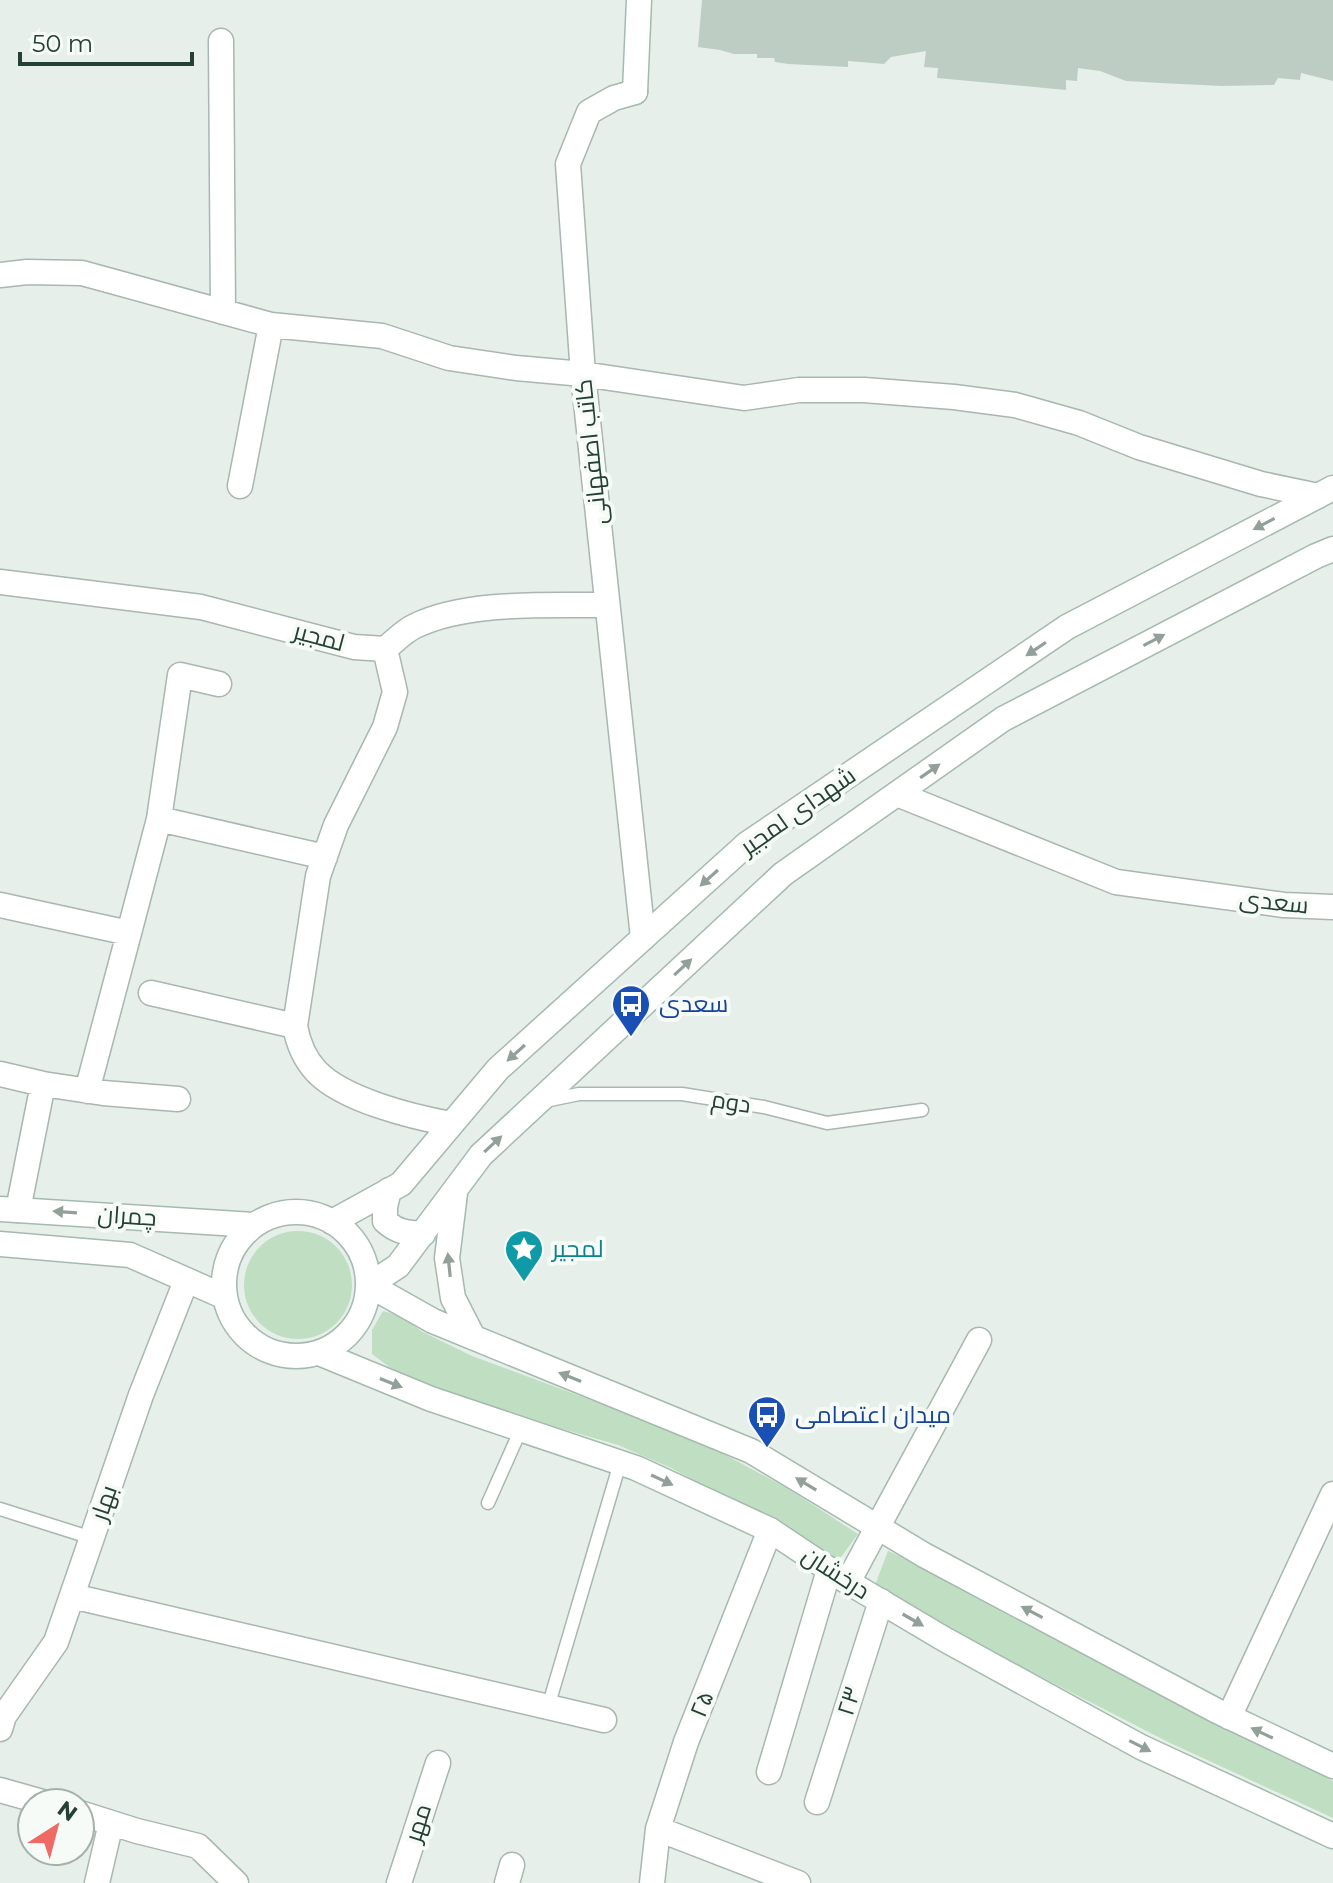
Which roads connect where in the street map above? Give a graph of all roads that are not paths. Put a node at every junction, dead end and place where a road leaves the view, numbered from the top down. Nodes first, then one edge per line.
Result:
1 (639, 0) edge
2 (221, 41) dead end
3 (0, 275) edge
4 (223, 312) junction
5 (271, 325) junction
6 (583, 374) junction
7 (240, 486) dead end
8 (1325, 492) edge
9 (1333, 549) edge
10 (0, 582) edge
11 (607, 605) junction
12 (385, 649) junction
13 (219, 684) dead end
14 (897, 794) junction
15 (159, 819) junction
16 (325, 857) junction
17 (0, 905) edge
18 (1333, 907) edge
19 (129, 933) junction
20 (643, 938) junction
21 (151, 993) dead end
22 (295, 1026) junction
23 (0, 1074) edge
24 (43, 1084) junction
25 (87, 1091) junction
26 (178, 1099) dead end
27 (537, 1102) junction
28 (922, 1110) dead end
29 (451, 1124) junction
30 (456, 1189) junction
31 (389, 1190) junction
32 (9, 1209) edge
33 (332, 1222) junction
34 (254, 1225) junction
35 (423, 1234) junction
36 (0, 1244) edge
37 (186, 1281) junction
38 (369, 1285) junction
39 (225, 1297) junction
40 (473, 1337) junction
41 (979, 1340) dead end
42 (319, 1353) junction
43 (521, 1429) junction
44 (620, 1463) junction
45 (1333, 1494) edge
46 (488, 1503) dead end
47 (0, 1509) edge
48 (877, 1528) junction
49 (770, 1530) junction
50 (1324, 1537) edge
51 (92, 1538) junction
52 (838, 1576) junction
53 (72, 1596) junction
54 (881, 1601) junction
55 (548, 1707) junction
56 (1229, 1717) junction
57 (604, 1720) dead end
58 (2, 1723) edge
59 (438, 1763) dead end
60 (1333, 1766) edge
61 (769, 1772) dead end
62 (817, 1802) dead end
63 (96, 1818) edge
64 (111, 1823) junction
65 (658, 1829) junction
66 (1333, 1836) edge
67 (97, 1883) edge
68 (236, 1883) edge
69 (399, 1883) edge
70 (652, 1883) edge
71 (798, 1883) edge

1 - 6 street, کاتب اصفهانی
2 - 4 street
3 - 4 street
4 - 5 street
5 - 6 street
5 - 7 street
6 - 8 street
6 - 11 street, کاتب اصفهانی
8 -> 20 street, شهدای لمجیر
14 -> 9 street, شهدای لمجیر
10 - 12 street, لمجیر
11 - 12 street
11 - 20 street, کاتب اصفهانی
12 - 16 street
13 - 15 street
14 - 18 street, سعدی
27 -> 14 street, شهدای لمجیر
15 - 16 street
15 - 19 street
16 - 22 street
17 - 19 street
19 - 25 street
20 -> 29 street, شهدای لمجیر
21 - 22 street
22 - 29 street
23 - 24 street
24 - 25 street
24 - 32 street
25 - 26 street
27 - 28 lane, دوم
30 -> 27 street, شهدای لمجیر
29 - 31 street, شهدای لمجیر
30 - 35 street, شهدای لمجیر
40 -> 30 street
31 - 33 street, شهدای لمجیر
31 - 35 street
34 -> 32 street, چمران
33 - 34 street
33 - 38 street
34 - 39 street
35 - 38 street, شهدای لمجیر
36 - 37 street, چمران
37 - 39 street, چمران
37 - 51 street, بهار
38 - 40 street
38 - 42 street
39 - 42 street
48 -> 40 street
41 - 48 street
42 -> 43 street, درخشان
43 - 44 street, درخشان
43 - 46 lane
44 -> 49 street, درخشان
44 - 55 lane
45 - 50 street
47 - 51 lane
48 - 52 street
56 -> 48 street
49 - 52 street, درخشان
49 - 65 street, ۲۵
50 - 56 street
51 - 53 street, بهار
52 - 54 street, درخشان
52 - 61 street
53 - 55 street
53 - 58 street, بهار
54 - 62 street, ۲۳
54 -> 66 street, درخشان
55 - 57 street
60 -> 56 street
59 - 69 street, مهر
63 - 64 street
64 - 67 street
64 - 68 street
65 - 70 street, ۲۵
65 - 71 street

